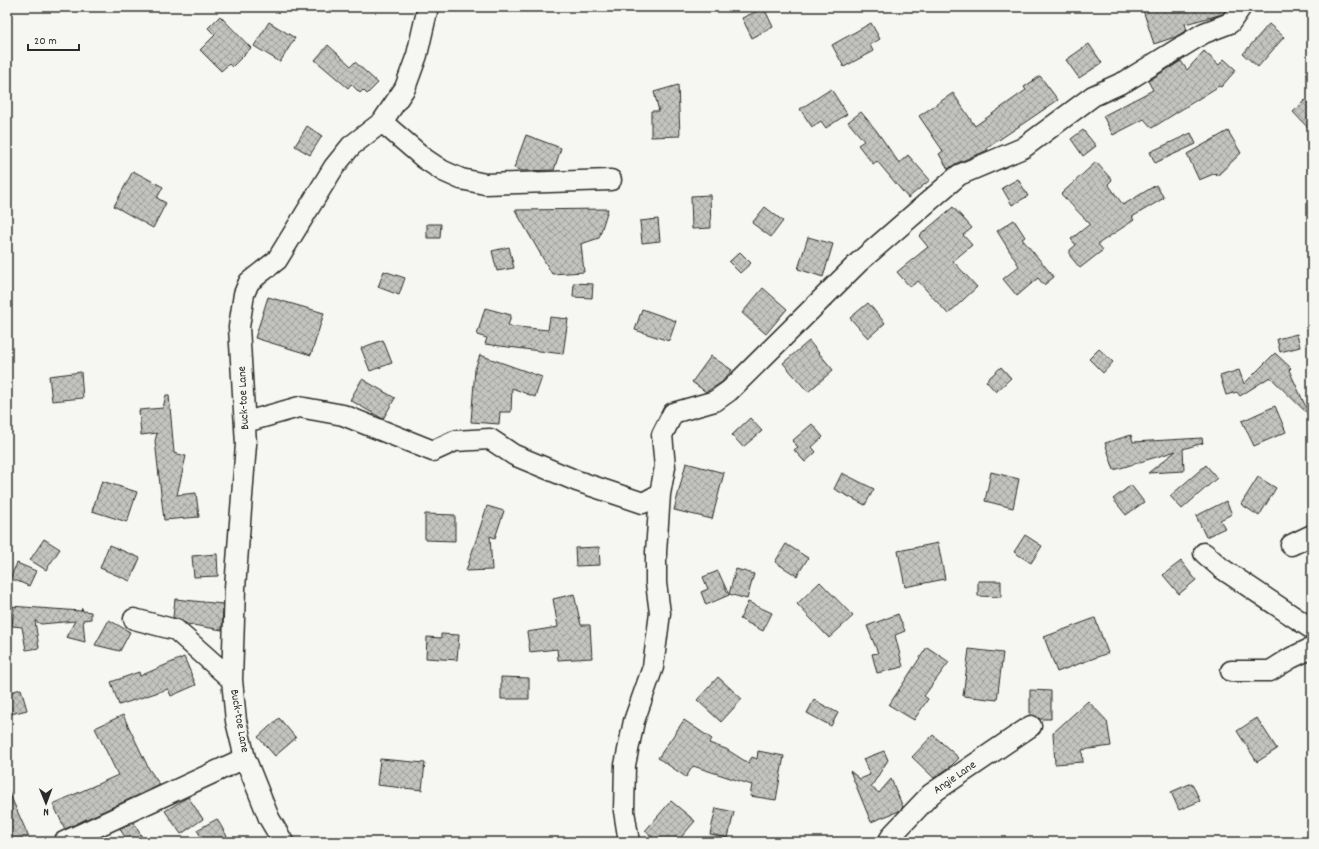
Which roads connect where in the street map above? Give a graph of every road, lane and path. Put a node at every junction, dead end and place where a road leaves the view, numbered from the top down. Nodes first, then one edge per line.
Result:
1 (428, 7) edge
2 (1241, 7) edge
3 (382, 122) junction
4 (611, 180) dead end
5 (246, 422) junction
6 (660, 494) junction
7 (1312, 535) edge
8 (1291, 546) dead end
9 (1204, 553) dead end
10 (134, 619) dead end
11 (1312, 629) edge
12 (1312, 648) edge
13 (1232, 671) dead end
14 (232, 680) junction
15 (1031, 726) dead end
16 (245, 758) junction
17 (64, 842) edge
18 (283, 842) edge
19 (629, 842) edge
20 (888, 842) edge

1 - 3 street, Buck-toe Lane
2 - 6 street
3 - 4 street
3 - 5 street, Buck-toe Lane
5 - 6 street
5 - 14 street, Buck-toe Lane
6 - 19 street
7 - 8 street
9 - 11 street
10 - 14 street
12 - 13 street
14 - 16 street, Buck-toe Lane
15 - 20 street, Angie Lane
16 - 17 street
16 - 18 street, Buck-toe Lane

